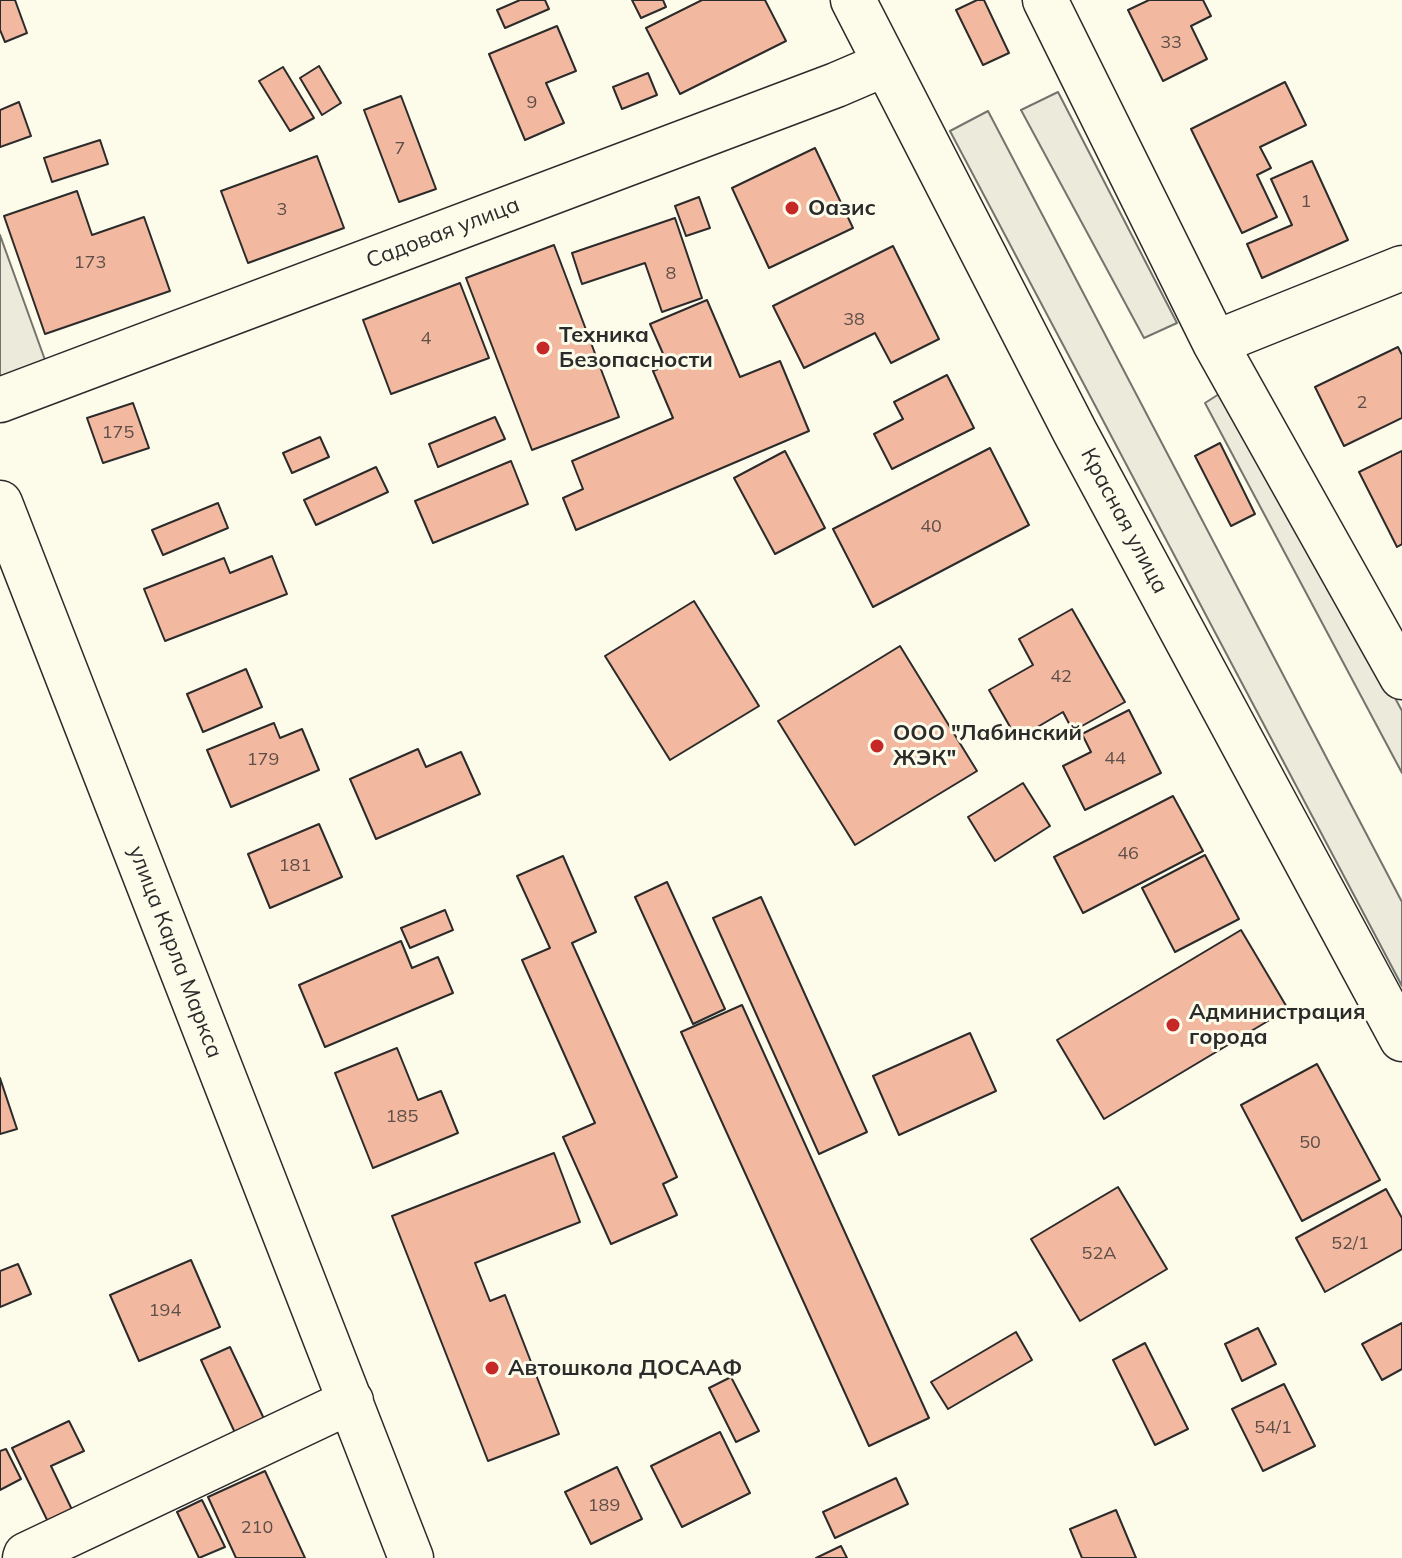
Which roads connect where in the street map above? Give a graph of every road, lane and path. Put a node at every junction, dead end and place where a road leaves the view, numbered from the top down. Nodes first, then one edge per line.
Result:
1 (853, 0) edge
2 (1045, 0) edge
3 (885, 64) junction
4 (1402, 268) edge
5 (1215, 343) junction
6 (0, 400) edge
7 (0, 503) edge
8 (1402, 677) edge
9 (1402, 1039) edge
10 (351, 1401) junction
11 (25, 1558) edge
12 (411, 1558) edge

1 - 3 street, Красная улица
2 - 5 street
3 - 6 street, Садовая улица
3 - 9 street, Красная улица
4 - 5 street
5 - 8 street
7 - 10 street, улица Карла Маркса
10 - 11 street
10 - 12 street, улица Карла Маркса

